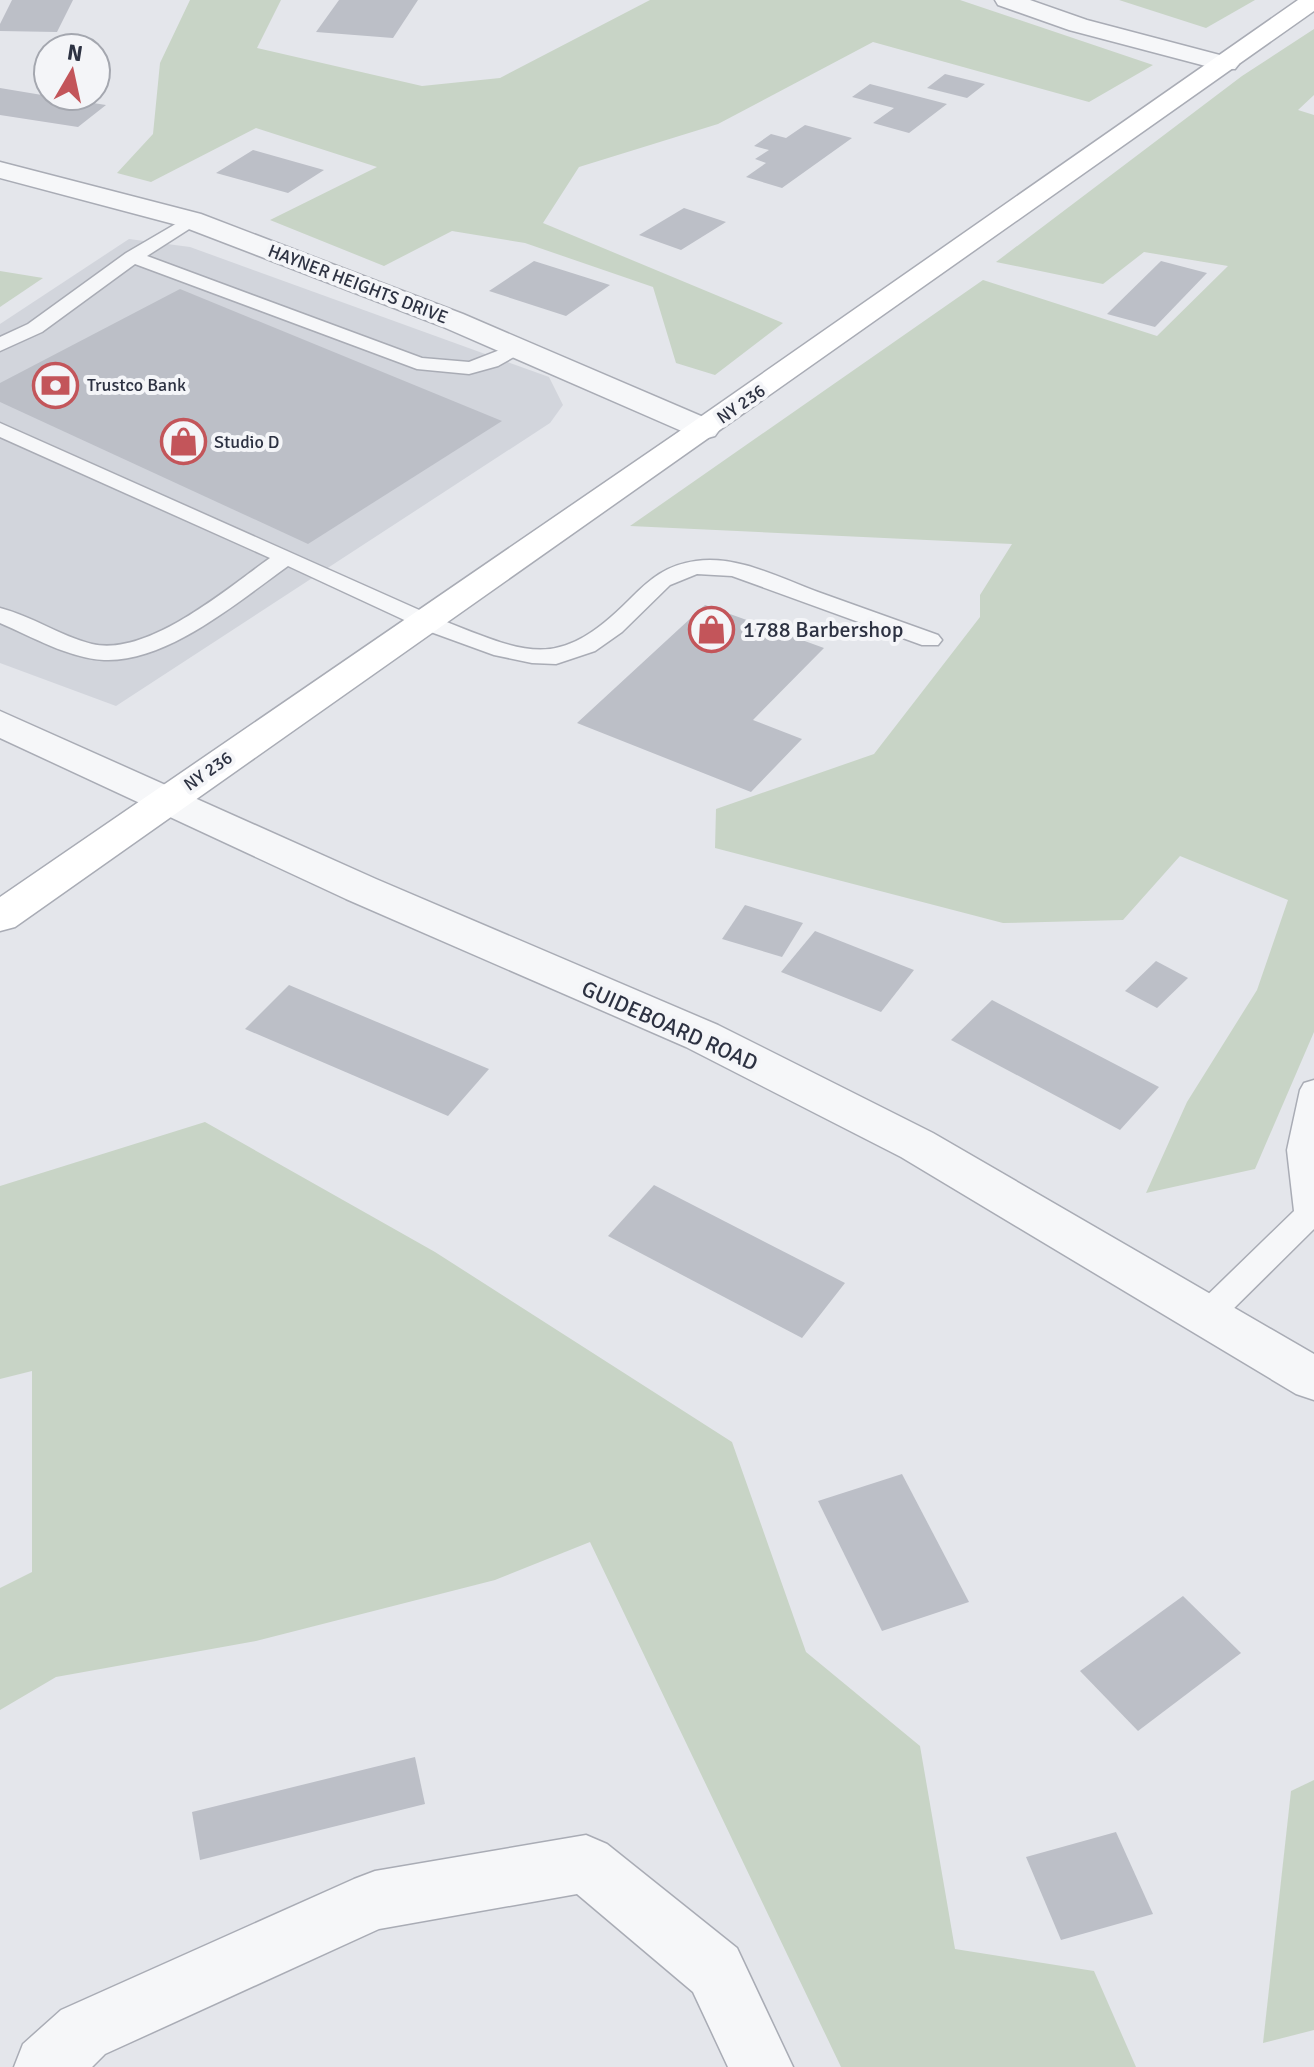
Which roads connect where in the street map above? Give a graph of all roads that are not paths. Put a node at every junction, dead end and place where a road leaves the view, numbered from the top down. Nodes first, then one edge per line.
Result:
1 (1007, 0) edge
2 (1041, 0) edge
3 (1314, 0) edge
4 (1232, 59) junction
5 (0, 170) edge
6 (191, 220) junction
7 (133, 257) junction
8 (0, 345) edge
9 (518, 349) junction
10 (0, 429) edge
11 (704, 429) junction
12 (286, 557) junction
13 (0, 615) edge
14 (427, 621) junction
15 (930, 640) dead end
16 (0, 723) edge
17 (164, 801) junction
18 (0, 917) edge
19 (1314, 1090) edge
20 (1311, 1216) edge
21 (1206, 1316) junction
22 (1314, 1379) edge
23 (46, 2067) edge
24 (761, 2067) edge

1 - 4 street
2 - 4 street
3 - 4 main road, NY 236 / NY 236
4 - 11 main road, NY 236 / NY 236
5 - 6 street, HAYNER HEIGHTS DRIVE
6 - 7 lane
6 - 9 street, HAYNER HEIGHTS DRIVE
7 - 8 lane
7 - 9 lane
9 - 11 street, HAYNER HEIGHTS DRIVE
10 - 12 lane
11 - 14 main road, NY 236 / NY 236
12 - 13 lane
12 - 14 lane
14 - 15 lane
14 - 17 main road, NY 236 / NY 236
16 - 17 street, GUIDEBOARD ROAD
17 - 18 main road, NY 236
17 - 21 street, GUIDEBOARD ROAD
19 - 20 lane
20 - 21 lane
21 - 22 street, GUIDEBOARD ROAD
23 - 24 street

